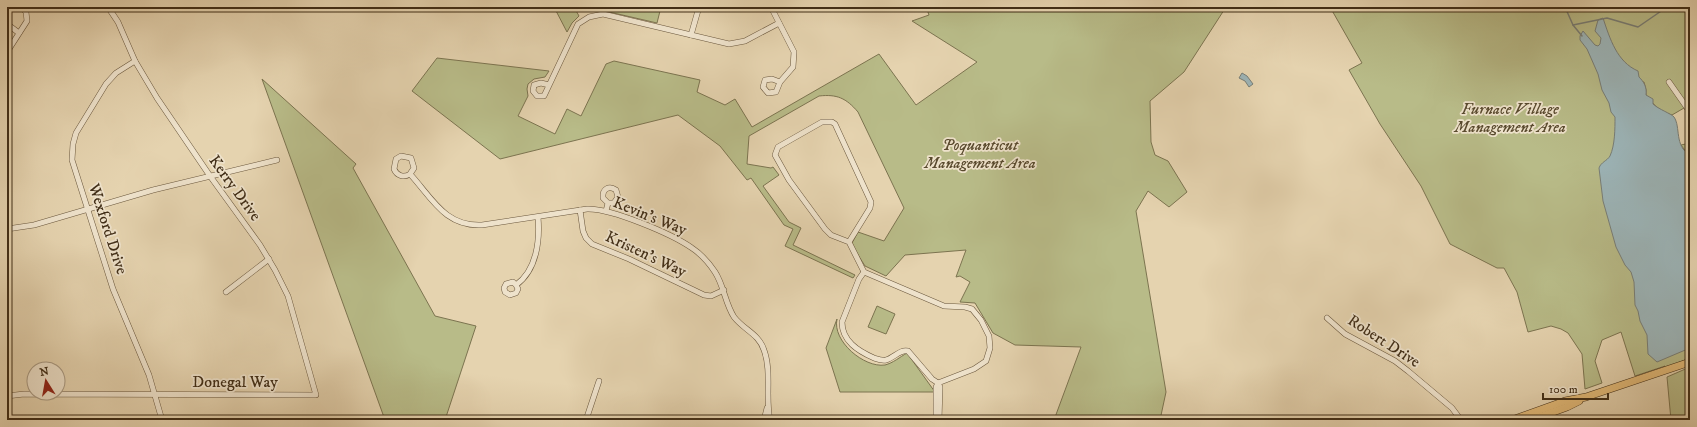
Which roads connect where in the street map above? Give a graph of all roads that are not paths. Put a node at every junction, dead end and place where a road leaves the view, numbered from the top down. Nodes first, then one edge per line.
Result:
1 (11, 7) edge
2 (21, 7) edge
3 (108, 7) edge
4 (699, 7) edge
5 (771, 7) edge
6 (7, 10) edge
7 (779, 23) junction
8 (7, 24) edge
9 (19, 33) junction
10 (691, 35) junction
11 (7, 52) edge
12 (135, 61) junction
13 (780, 82) dead end
14 (1669, 82) dead end
15 (549, 85) dead end
16 (1690, 112) edge
17 (277, 160) dead end
18 (410, 174) junction
19 (210, 176) junction
20 (608, 203) dead end
21 (88, 208) junction
22 (580, 210) junction
23 (606, 211) junction
24 (538, 217) junction
25 (7, 229) edge
26 (849, 242) junction
27 (269, 259) junction
28 (864, 272) junction
29 (516, 285) dead end
30 (724, 290) junction
31 (226, 292) dead end
32 (1327, 318) dead end
33 (1690, 362) edge
34 (599, 381) dead end
35 (938, 383) junction
36 (316, 394) joint
37 (155, 395) junction
38 (7, 396) edge
39 (1586, 397) junction
40 (767, 407) junction
41 (162, 420) edge
42 (586, 420) edge
43 (764, 420) edge
44 (770, 420) edge
45 (936, 420) edge
46 (940, 420) edge
47 (1461, 420) edge
48 (1512, 420) edge
49 (1531, 420) edge

1 - 6 street
2 - 9 street
3 - 12 street, Kerry Drive
4 - 10 street
5 - 7 street
7 - 10 street
7 - 13 street
8 - 9 street
9 - 11 street
10 - 15 street
12 - 19 street, Kerry Drive
12 - 21 street, Wexford Drive
14 - 16 street
17 - 19 street
18 - 18 street
18 - 24 street, Kevin's Way
19 - 21 street
19 - 27 street, Kerry Drive
20 - 23 street
21 - 25 street
21 - 37 street, Wexford Drive
22 - 23 street, Kevin's Way
22 - 24 street, Kevin's Way
22 - 30 street, Kristen's Way
23 - 30 street, Kevin's Way
24 - 29 street
26 - 26 street
26 - 28 street
27 - 31 street
27 - 36 street, Kerry Drive
28 - 35 street
28 - 35 street
30 - 40 street, Kevin's Way
32 - 47 street, Robert Drive
33 - 39 highway
34 - 42 street
35 - 45 street
35 - 46 street
36 - 37 street, Donegal Way
37 - 38 street, Donegal Way
37 - 41 street, Wexford Drive
39 - 48 highway
39 - 49 highway
40 - 43 street, Kevin's Way
40 - 44 street, Kevin's Way

